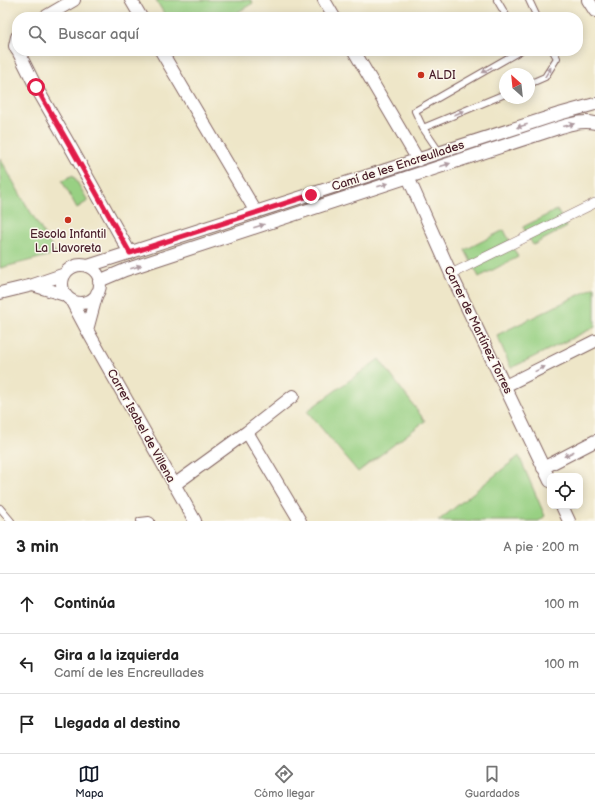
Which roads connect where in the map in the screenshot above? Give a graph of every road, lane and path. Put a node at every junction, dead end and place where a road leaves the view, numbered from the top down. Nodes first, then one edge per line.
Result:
1 (74, 0) edge
2 (131, 0) edge
3 (324, 0) edge
4 (497, 0) edge
5 (529, 0) edge
6 (588, 0) edge
7 (595, 11) edge
8 (54, 12) edge
9 (138, 12) edge
10 (331, 12) edge
11 (504, 12) edge
12 (535, 12) edge
13 (20, 56) edge
14 (164, 56) edge
15 (357, 56) edge
16 (511, 56) edge
17 (556, 56) edge
18 (535, 81) edge
19 (499, 96) edge
20 (595, 104) edge
21 (595, 122) edge
22 (423, 128) junction
23 (440, 153) junction
24 (418, 160) junction
25 (408, 177) junction
26 (595, 203) edge
27 (256, 212) junction
28 (130, 253) junction
29 (88, 266) junction
30 (65, 274) junction
31 (451, 274) junction
32 (33, 285) junction
33 (99, 287) junction
34 (0, 293) edge
35 (68, 297) junction
36 (87, 330) junction
37 (595, 342) edge
38 (505, 386) junction
39 (293, 396) dead end
40 (247, 432) junction
41 (595, 441) edge
42 (544, 468) junction
43 (547, 474) edge
44 (174, 485) junction
45 (0, 508) edge
46 (563, 509) edge
47 (11, 521) edge
48 (140, 521) edge
49 (151, 521) edge
50 (195, 521) edge
51 (300, 521) edge
52 (569, 521) edge

1 - 8 street
2 - 9 street
3 - 10 street
4 - 11 lane
5 - 12 lane
6 - 7 street
13 - 28 street
14 - 27 street
15 - 24 street
16 -> 22 lane
18 -> 17 lane
22 -> 19 lane
20 -> 23 street, Camí de les Encreullades
25 -> 21 street, Camí de les Encreullades
22 - 23 lane
23 - 24 street, Camí de les Encreullades
24 - 27 street, Camí de les Encreullades
25 - 31 street, Carrer de Martínez Torres
33 -> 25 street, Camí de les Encreullades
26 - 31 street
27 - 28 street, Camí de les Encreullades
28 - 29 street, Camí de les Encreullades
29 - 30 street
29 - 33 street
30 - 32 street
30 - 35 street
31 - 38 street, Carrer de Martínez Torres
32 - 34 street
32 - 35 street
33 - 35 street
33 - 36 street
35 - 36 street, Carrer Isabel de Villena
36 - 44 street, Carrer Isabel de Villena
38 -> 37 street
38 - 42 street, Carrer de Martínez Torres
39 - 40 street
40 - 44 street
40 - 51 street
41 -> 42 street
42 - 43 street, Carrer de Martínez Torres
44 - 50 street, Carrer Isabel de Villena
45 - 47 lane
46 - 52 street
48 - 49 lane

